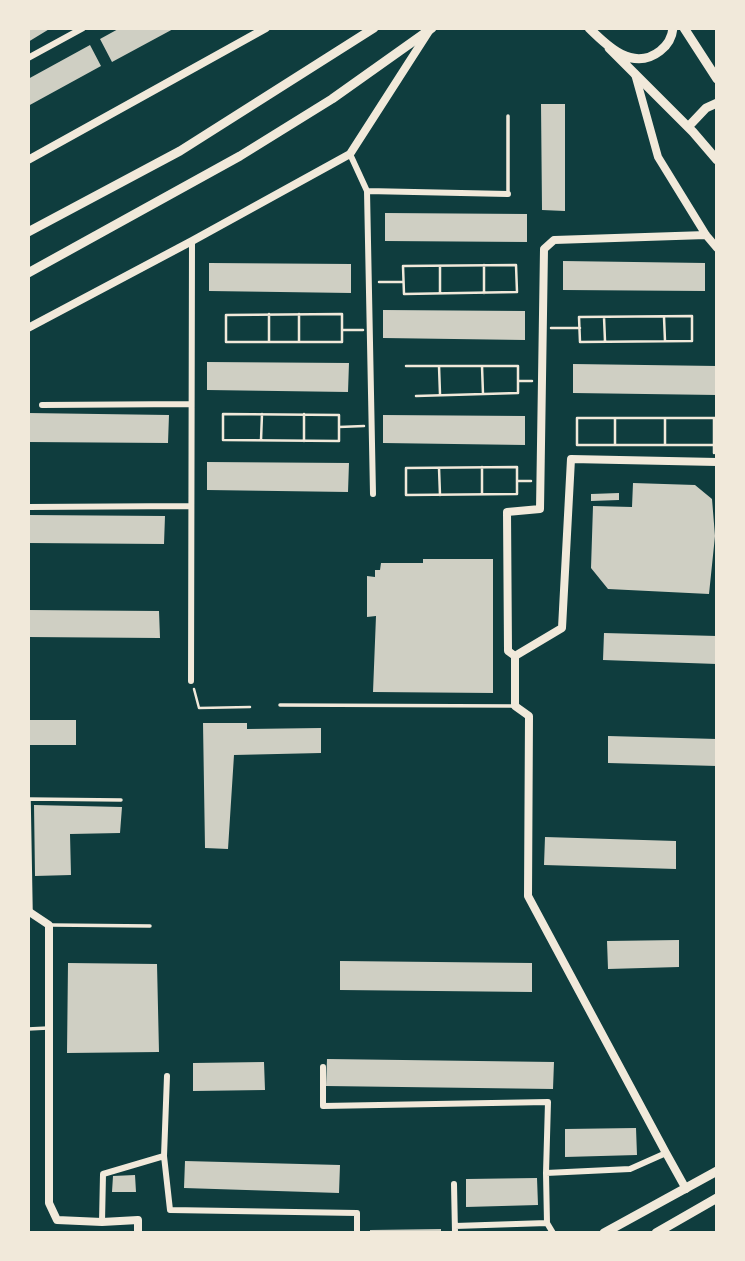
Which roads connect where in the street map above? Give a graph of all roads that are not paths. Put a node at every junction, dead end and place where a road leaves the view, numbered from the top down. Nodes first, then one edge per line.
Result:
1 (83, 28) edge
2 (266, 28) edge
3 (374, 28) edge
4 (431, 28) edge
5 (589, 28) edge
6 (673, 28) edge
7 (684, 28) edge
8 (609, 48) junction
9 (28, 58) edge
10 (635, 74) junction
11 (717, 79) edge
12 (717, 103) edge
13 (508, 116) dead end
14 (688, 127) junction
15 (350, 154) junction
16 (28, 160) edge
17 (717, 160) edge
18 (367, 191) junction
19 (508, 194) joint
20 (28, 232) edge
21 (706, 235) junction
22 (192, 242) junction
23 (717, 248) edge
24 (28, 273) edge
25 (28, 328) edge
26 (191, 404) junction
27 (41, 405) dead end
28 (717, 462) edge
29 (373, 494) dead end
30 (191, 506) junction
31 (28, 508) edge
32 (515, 656) junction
33 (191, 681) road end
34 (281, 705) dead end
35 (515, 706) junction
36 (121, 800) dead end
37 (29, 913) edge
38 (50, 925) junction
39 (150, 926) dead end
40 (50, 1028) junction
41 (28, 1029) edge
42 (323, 1067) dead end
43 (167, 1076) dead end
44 (666, 1153) junction
45 (164, 1156) junction
46 (717, 1171) edge
47 (546, 1173) junction
48 (454, 1184) dead end
49 (686, 1189) junction
50 (717, 1198) edge
51 (102, 1222) junction
52 (547, 1223) junction
53 (455, 1230) edge
54 (138, 1233) edge
55 (357, 1233) edge
56 (552, 1233) edge
57 (604, 1233) edge
58 (656, 1233) edge

1 - 9 street
2 - 16 street
3 - 20 main road
4 - 15 street
4 - 24 main road
5 - 8 main road
6 - 8 main road
7 - 11 main road
8 - 10 main road
10 - 14 main road
10 - 21 street
12 - 14 main road
13 - 19 lane
14 - 17 main road
15 - 18 street
15 - 22 street
18 - 19 street
18 - 29 street
21 - 23 street
21 - 32 street
22 - 25 street
22 - 26 street
26 - 27 street
26 - 30 street
28 - 32 street
30 - 31 street
30 - 33 street
32 - 35 street
34 - 35 lane
35 - 44 street
36 - 37 lane
37 - 38 street
38 - 39 lane
38 - 40 street
40 - 41 lane
40 - 51 street
42 - 47 street
43 - 45 street
44 - 47 street
44 - 49 street
45 - 51 street
45 - 55 street
46 - 49 main road
47 - 52 street
48 - 53 street
49 - 57 main road
50 - 58 main road
51 - 54 street
52 - 53 street
52 - 56 street

